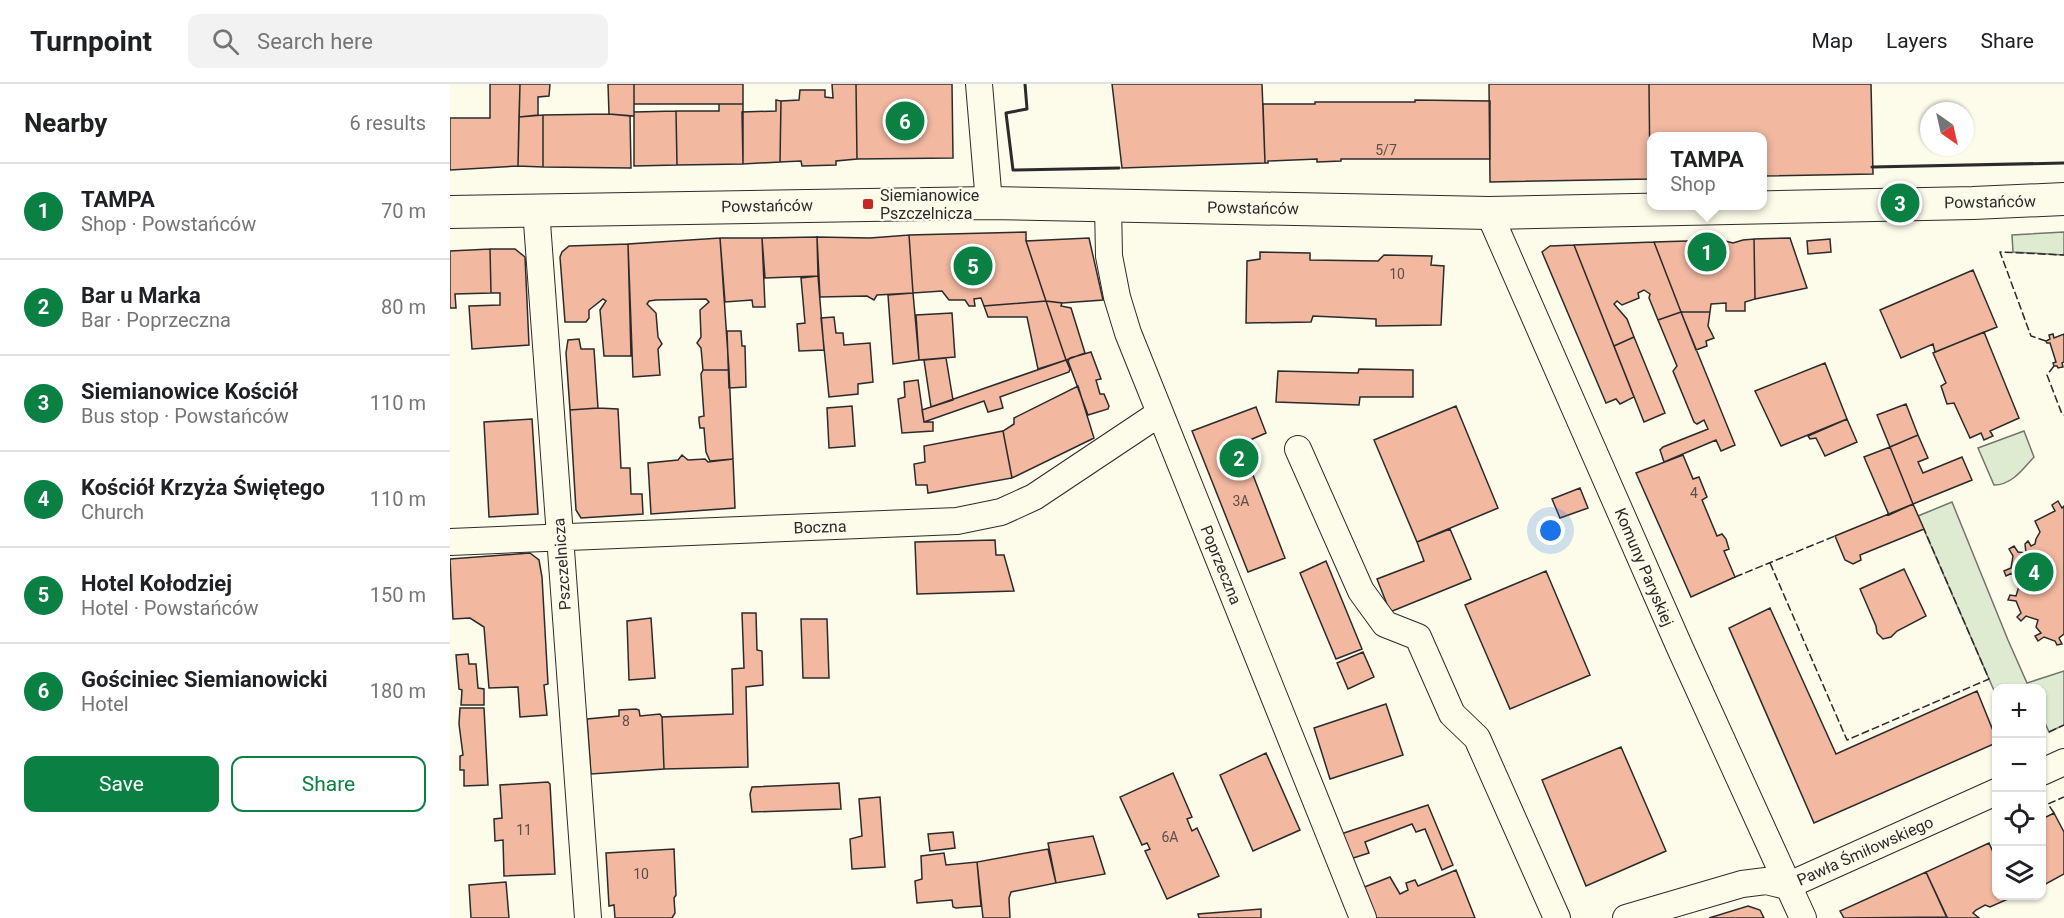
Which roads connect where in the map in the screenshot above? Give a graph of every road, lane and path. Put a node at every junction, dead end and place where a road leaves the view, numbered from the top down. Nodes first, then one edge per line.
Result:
1 (979, 84) edge
2 (2061, 200) edge
3 (989, 203) junction
4 (1108, 204) junction
5 (1767, 207) edge
6 (536, 209) junction
7 (1647, 209) edge
8 (450, 212) edge
9 (1489, 213) junction
10 (1160, 413) junction
11 (1298, 449) dead end
12 (560, 538) junction
13 (450, 542) edge
14 (2064, 762) edge
15 (2046, 770) edge
16 (1992, 794) edge
17 (1787, 886) junction
18 (588, 918) edge
19 (1363, 918) edge
20 (1557, 918) edge
21 (1626, 918) edge
22 (1803, 918) edge

1 - 3 street
2 - 5 street, Powstańców
3 - 4 street, Powstańców
3 - 6 street, Powstańców
4 - 9 street, Powstańców
4 - 10 street, Poprzeczna
6 - 8 street, Powstańców
6 - 12 street, Pszczelnicza
7 - 9 street, Powstańców
9 - 17 street, Komuny Paryskiej
10 - 12 street, Boczna
10 - 19 street, Poprzeczna
11 - 20 street
12 - 13 street, Boczna
12 - 18 street, Pszczelnicza
14 - 15 street
16 - 17 street, Pawła Śmiłowskiego
17 - 21 street, Pawła Śmiłowskiego
17 - 22 street, Komuny Paryskiej

